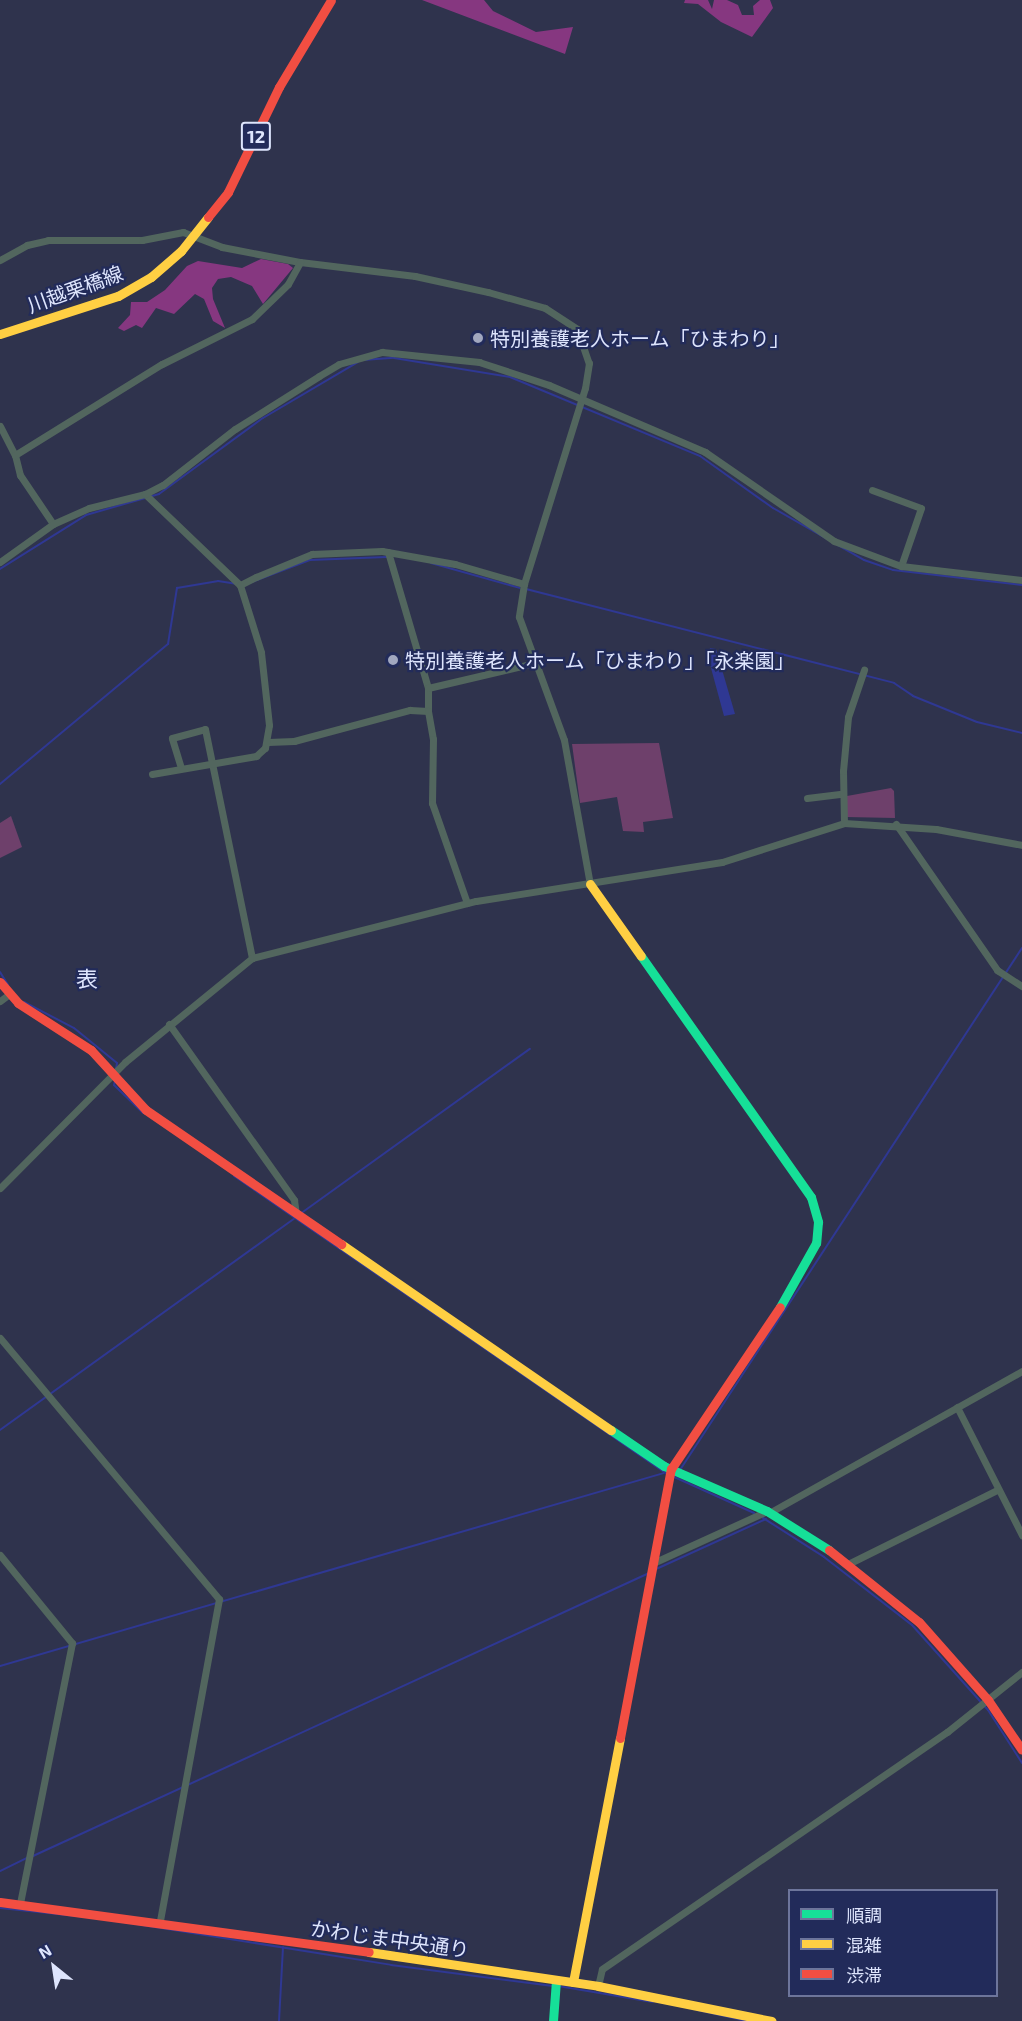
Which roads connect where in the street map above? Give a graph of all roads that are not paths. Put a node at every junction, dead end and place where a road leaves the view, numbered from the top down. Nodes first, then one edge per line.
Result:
1 (331, 0) edge
2 (194, 238) junction
3 (0, 260) edge
4 (300, 262) junction
5 (0, 334) edge
6 (580, 400) junction
7 (0, 426) edge
8 (15, 455) junction
9 (872, 490) dead end
10 (145, 494) junction
11 (52, 524) junction
12 (388, 552) junction
13 (0, 562) edge
14 (901, 566) junction
15 (1022, 580) edge
16 (524, 584) junction
17 (240, 585) junction
18 (535, 663) junction
19 (864, 670) dead end
20 (428, 688) junction
21 (428, 711) junction
22 (267, 742) junction
23 (212, 764) junction
24 (181, 768) junction
25 (152, 774) dead end
26 (842, 794) junction
27 (807, 798) dead end
28 (844, 823) junction
29 (896, 824) junction
30 (1022, 845) edge
31 (590, 884) junction
32 (467, 903) junction
33 (252, 958) junction
34 (0, 982) edge
35 (1022, 986) edge
36 (4, 998) edge
37 (169, 1024) junction
38 (115, 1072) junction
39 (0, 1188) edge
40 (296, 1214) junction
41 (0, 1338) edge
42 (1022, 1371) edge
43 (957, 1407) junction
44 (671, 1469) junction
45 (997, 1490) junction
46 (768, 1512) junction
47 (1022, 1535) edge
48 (0, 1555) edge
49 (653, 1563) junction
50 (848, 1564) junction
51 (1022, 1672) edge
52 (988, 1700) junction
53 (1022, 1750) edge
54 (0, 1902) edge
55 (20, 1903) junction
56 (160, 1921) junction
57 (556, 1980) junction
58 (573, 1982) junction
59 (598, 1986) junction
60 (553, 2021) edge
61 (772, 2021) edge

1 - 2 street, 川越栗橋線 / 12
2 - 3 street
2 - 4 street
2 - 5 street, 川越栗橋線 / 12
4 - 6 street
4 - 8 street
6 - 10 street
6 - 14 street
6 - 16 street
7 - 8 street
8 - 11 street
9 - 14 street
10 - 11 street
10 - 17 street
11 - 13 street
12 - 16 street
12 - 17 street
12 - 20 street
14 - 15 street
16 - 18 street
17 - 22 street
18 - 20 street
18 - 31 street
19 - 26 street
20 - 21 street
21 - 22 street
21 - 32 street
22 - 23 street
23 - 24 street
23 - 24 street
23 - 33 street
24 - 25 street
26 - 27 street
26 - 28 street
28 - 29 street
28 - 31 street
29 - 30 street
29 - 35 street
31 - 32 street
31 - 44 street
32 - 33 street
33 - 37 street
34 - 36 street
36 - 38 street
37 - 38 street
37 - 40 street
38 - 39 street
38 - 40 street
40 - 44 street
41 - 56 street
42 - 43 street
43 - 45 street
43 - 46 street
44 - 46 street
44 - 49 street
45 - 47 street
45 - 50 street
46 - 49 street
46 - 50 street
48 - 55 street
49 - 58 street
50 - 52 street
51 - 52 street
52 - 53 street
52 - 59 street
54 - 55 street, かわじま中央通り
55 - 56 street, かわじま中央通り
56 - 57 street, かわじま中央通り
57 - 58 street, かわじま中央通り
57 - 60 street
58 - 59 street, かわじま中央通り
59 - 61 street, かわじま中央通り

